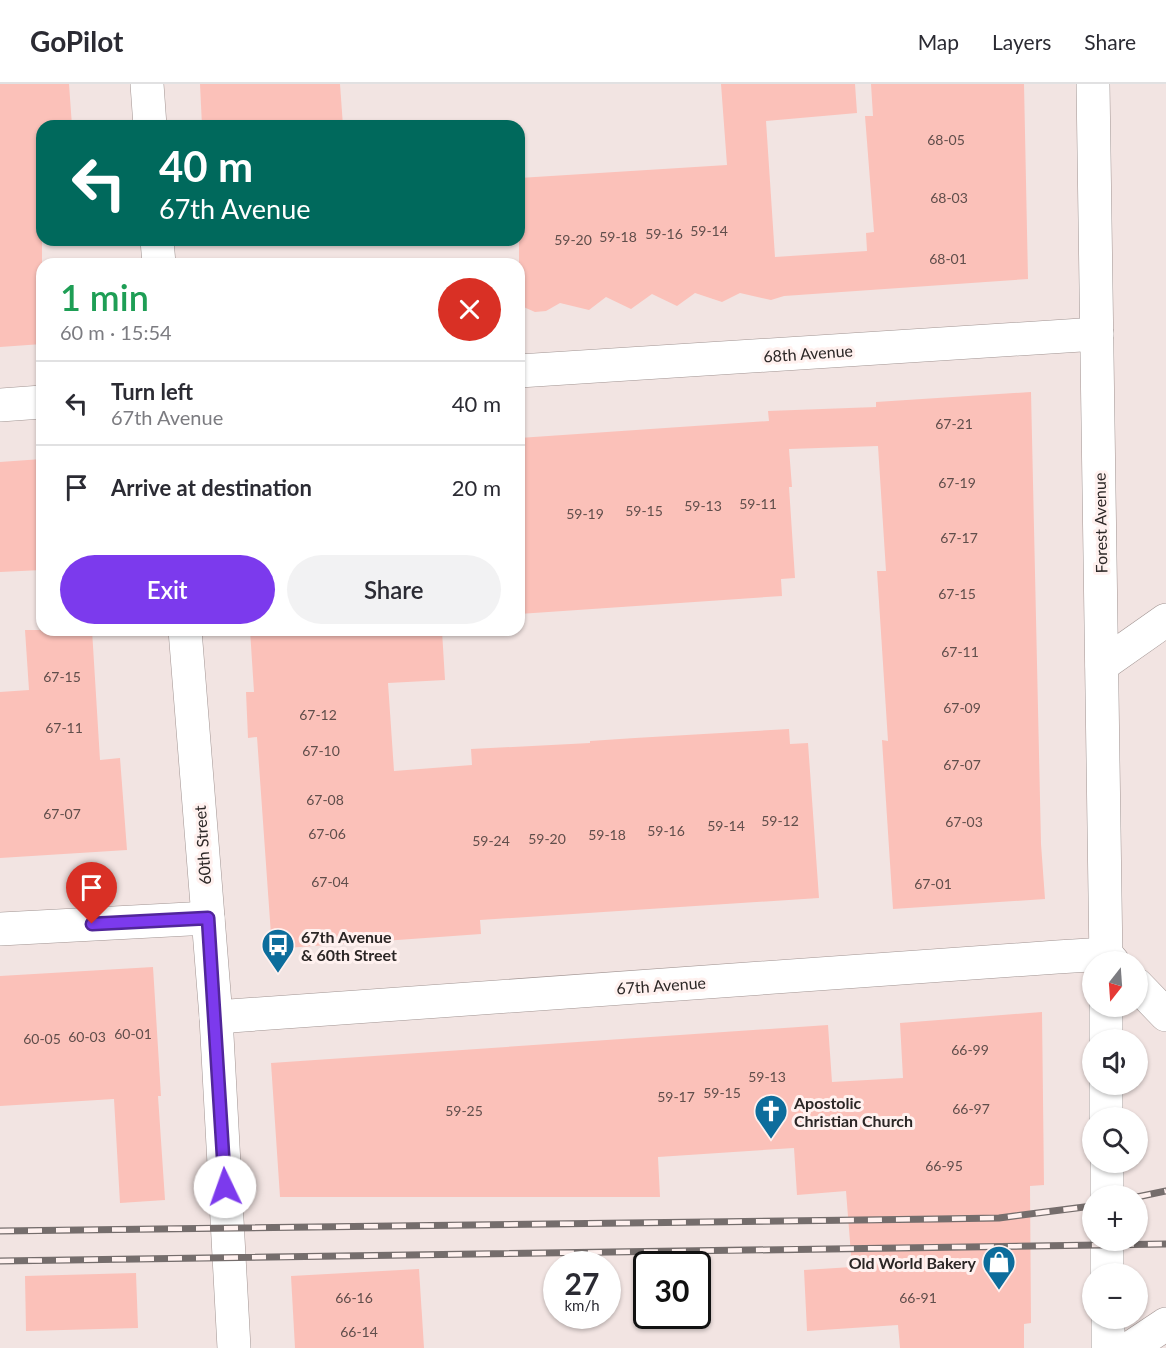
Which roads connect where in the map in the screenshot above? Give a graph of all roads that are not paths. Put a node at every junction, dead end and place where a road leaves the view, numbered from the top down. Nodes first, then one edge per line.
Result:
1 (147, 84) edge
2 (1093, 84) edge
3 (150, 120) edge
4 (1097, 334) junction
5 (525, 371) edge
6 (36, 402) edge
7 (0, 405) edge
8 (1166, 620) edge
9 (185, 636) edge
10 (1102, 665) junction
11 (208, 918) junction
12 (0, 929) edge
13 (1108, 951) edge
14 (1082, 961) edge
15 (1148, 996) edge
16 (1166, 1014) edge
17 (216, 1017) junction
18 (1166, 1324) edge
19 (1108, 1329) edge
20 (234, 1348) edge
21 (1108, 1348) edge
22 (1130, 1348) edge

1 - 3 street
2 - 4 street, Forest Avenue
4 - 5 street, 68th Avenue
4 - 10 street, Forest Avenue
6 - 7 street
8 - 10 street
9 - 11 street, 60th Street
10 - 13 street, Forest Avenue
11 - 12 street
11 - 17 street, 60th Street
14 - 17 street, 67th Avenue
15 - 16 street
17 - 20 street, 60th Street
18 - 22 street
19 - 21 street

